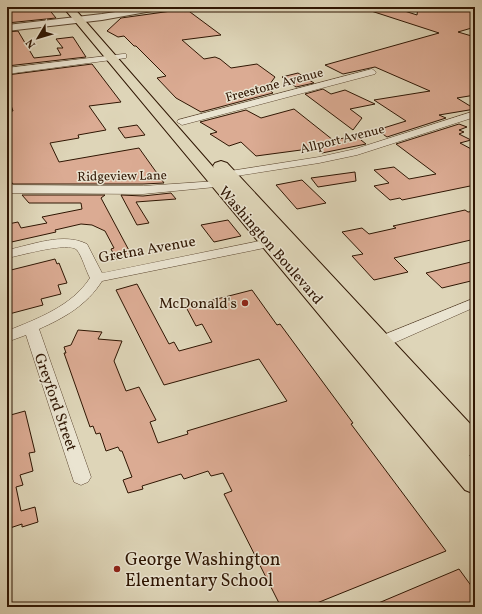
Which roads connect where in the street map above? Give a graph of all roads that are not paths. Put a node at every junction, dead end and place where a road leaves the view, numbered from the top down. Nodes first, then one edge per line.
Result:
1 (68, 7) edge
2 (79, 7) edge
3 (163, 7) edge
4 (85, 19) junction
5 (7, 28) edge
6 (117, 57) junction
7 (7, 71) edge
8 (372, 72) dead end
9 (475, 114) edge
10 (182, 122) junction
11 (224, 180) junction
12 (7, 189) edge
13 (278, 241) junction
14 (7, 254) edge
15 (97, 278) junction
16 (475, 302) edge
17 (31, 327) junction
18 (7, 337) edge
19 (371, 346) junction
20 (438, 438) junction
21 (475, 447) edge
22 (475, 466) edge
23 (81, 477) dead end
24 (475, 482) edge

1 - 4 main road, Washington Boulevard
2 - 4 main road, Washington Boulevard
3 - 4 street
4 - 5 street
4 - 6 main road, Washington Boulevard
6 - 7 street
6 - 10 main road, Washington Boulevard
6 - 11 main road, Washington Boulevard
8 - 10 street, Freestone Avenue
9 - 11 street, Allport Avenue
10 - 11 main road, Washington Boulevard
11 - 12 street, Ridgeview Lane
11 - 13 main road, Washington Boulevard
13 - 15 street, Gretna Avenue
13 - 19 main road, Washington Boulevard
14 - 15 street, Gretna Avenue
15 - 17 street
16 - 19 street
17 - 18 street
17 - 23 street, Greyford Street
19 - 20 main road, Washington Boulevard
19 - 21 main road, Washington Boulevard
20 - 22 main road
20 - 24 main road, Washington Boulevard

